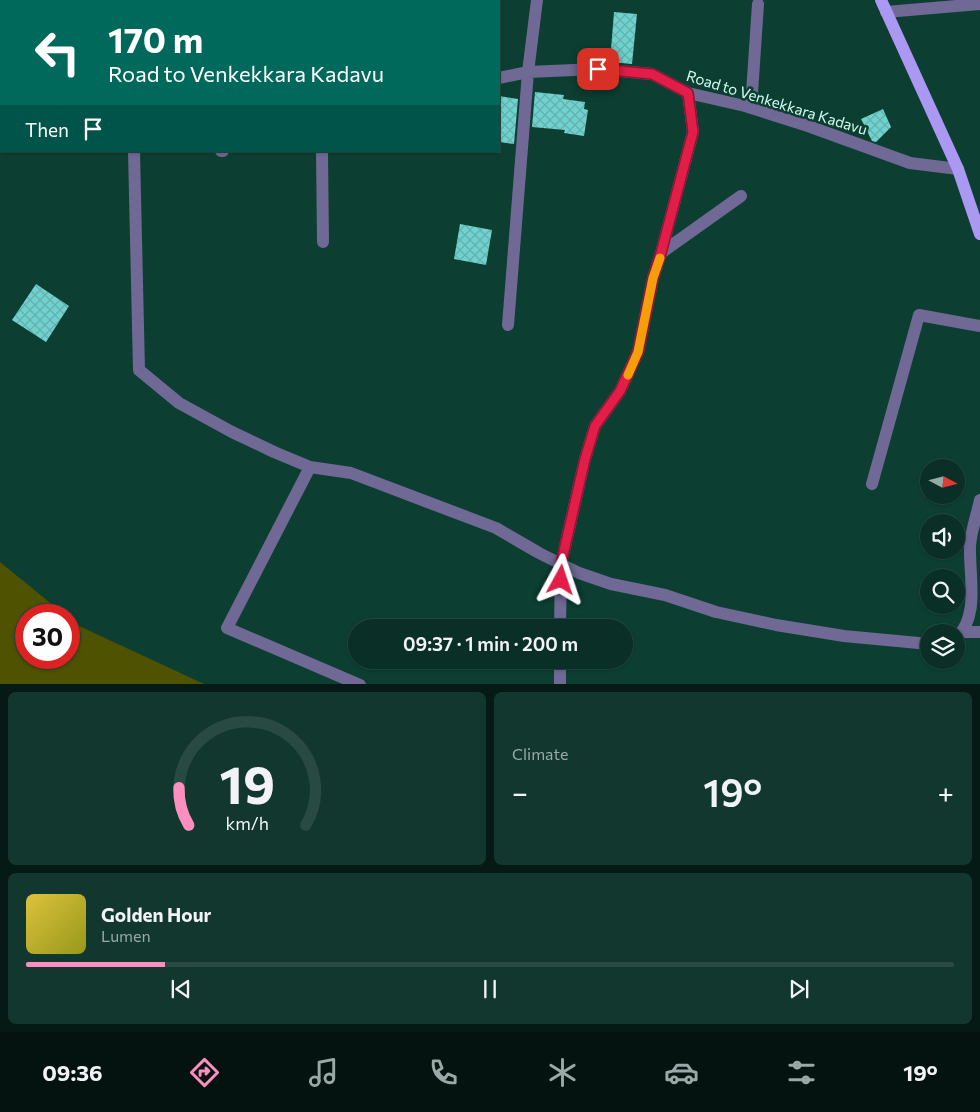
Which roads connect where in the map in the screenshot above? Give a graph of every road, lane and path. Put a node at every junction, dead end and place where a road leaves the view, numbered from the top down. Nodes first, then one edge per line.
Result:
1 (537, 0) edge
2 (880, 0) edge
3 (758, 4) dead end
4 (980, 4) edge
5 (886, 12) junction
6 (528, 72) junction
7 (500, 78) edge
8 (688, 93) junction
9 (751, 108) junction
10 (134, 152) edge
11 (322, 152) edge
12 (958, 169) junction
13 (742, 196) dead end
14 (980, 214) edge
15 (980, 234) edge
16 (323, 242) dead end
17 (661, 253) junction
18 (508, 325) dead end
19 (980, 326) edge
20 (310, 467) junction
21 (872, 484) dead end
22 (980, 500) edge
23 (561, 564) junction
24 (560, 619) edge
25 (965, 628) edge
26 (980, 632) edge
27 (965, 634) edge
28 (920, 643) edge
29 (560, 669) edge
30 (360, 684) edge
31 (560, 684) edge

1 - 6 street
2 - 5 main road
3 - 9 street
4 - 5 street
5 - 12 main road
6 - 7 street, Road to Venkekkara Kadavu
6 - 8 street, Road to Venkekkara Kadavu
6 - 18 street
8 - 9 street, Road to Venkekkara Kadavu
8 - 17 street
9 - 12 street, Road to Venkekkara Kadavu
10 - 20 street
11 - 16 street
12 - 14 main road
12 - 15 main road
13 - 17 street
17 - 23 street
19 - 21 street
20 - 23 street
20 - 30 street
22 - 25 street
23 - 24 street
23 - 28 street
26 - 27 street
29 - 31 street

